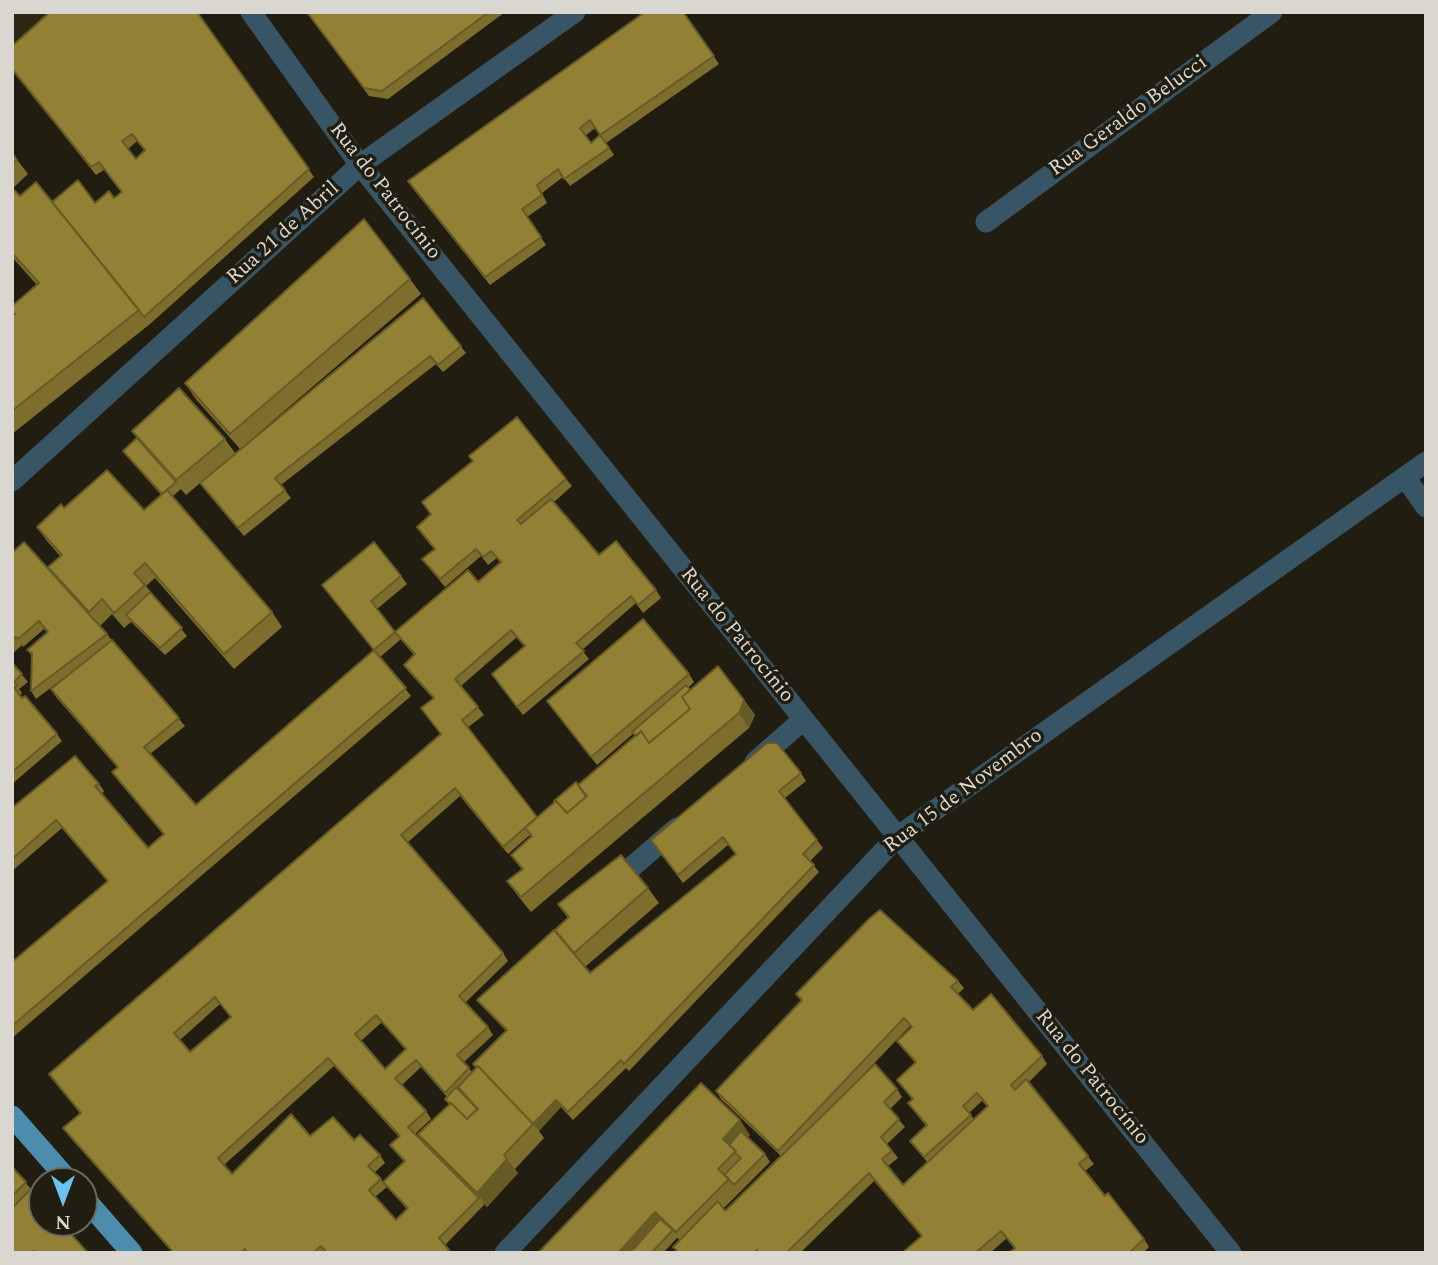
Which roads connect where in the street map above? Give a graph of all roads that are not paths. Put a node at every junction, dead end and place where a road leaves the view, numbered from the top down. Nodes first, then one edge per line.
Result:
1 (251, 12) edge
2 (575, 12) edge
3 (1272, 12) edge
4 (360, 165) junction
5 (986, 222) dead end
6 (1426, 462) edge
7 (1405, 477) junction
8 (12, 481) edge
9 (1426, 507) edge
10 (803, 720) junction
11 (743, 772) edge
12 (693, 814) edge
13 (897, 836) junction
14 (634, 866) edge
15 (12, 1116) edge
16 (57, 1167) edge
17 (98, 1214) edge
18 (132, 1253) edge
19 (505, 1253) edge
20 (1231, 1253) edge

1 - 4 street, Rua do Patrocínio
2 - 4 street, Rua 21 de Abril
3 - 5 street, Rua Geraldo Belucci
4 - 8 street, Rua 21 de Abril
4 - 10 street, Rua do Patrocínio
6 - 7 street, Rua 15 de Novembro
7 - 9 street
7 - 13 street, Rua 15 de Novembro
10 - 11 street
10 - 13 street, Rua do Patrocínio
12 - 14 street
13 - 19 street, Rua 15 de Novembro
13 - 20 street, Rua do Patrocínio
15 - 16 main road
17 - 18 main road

